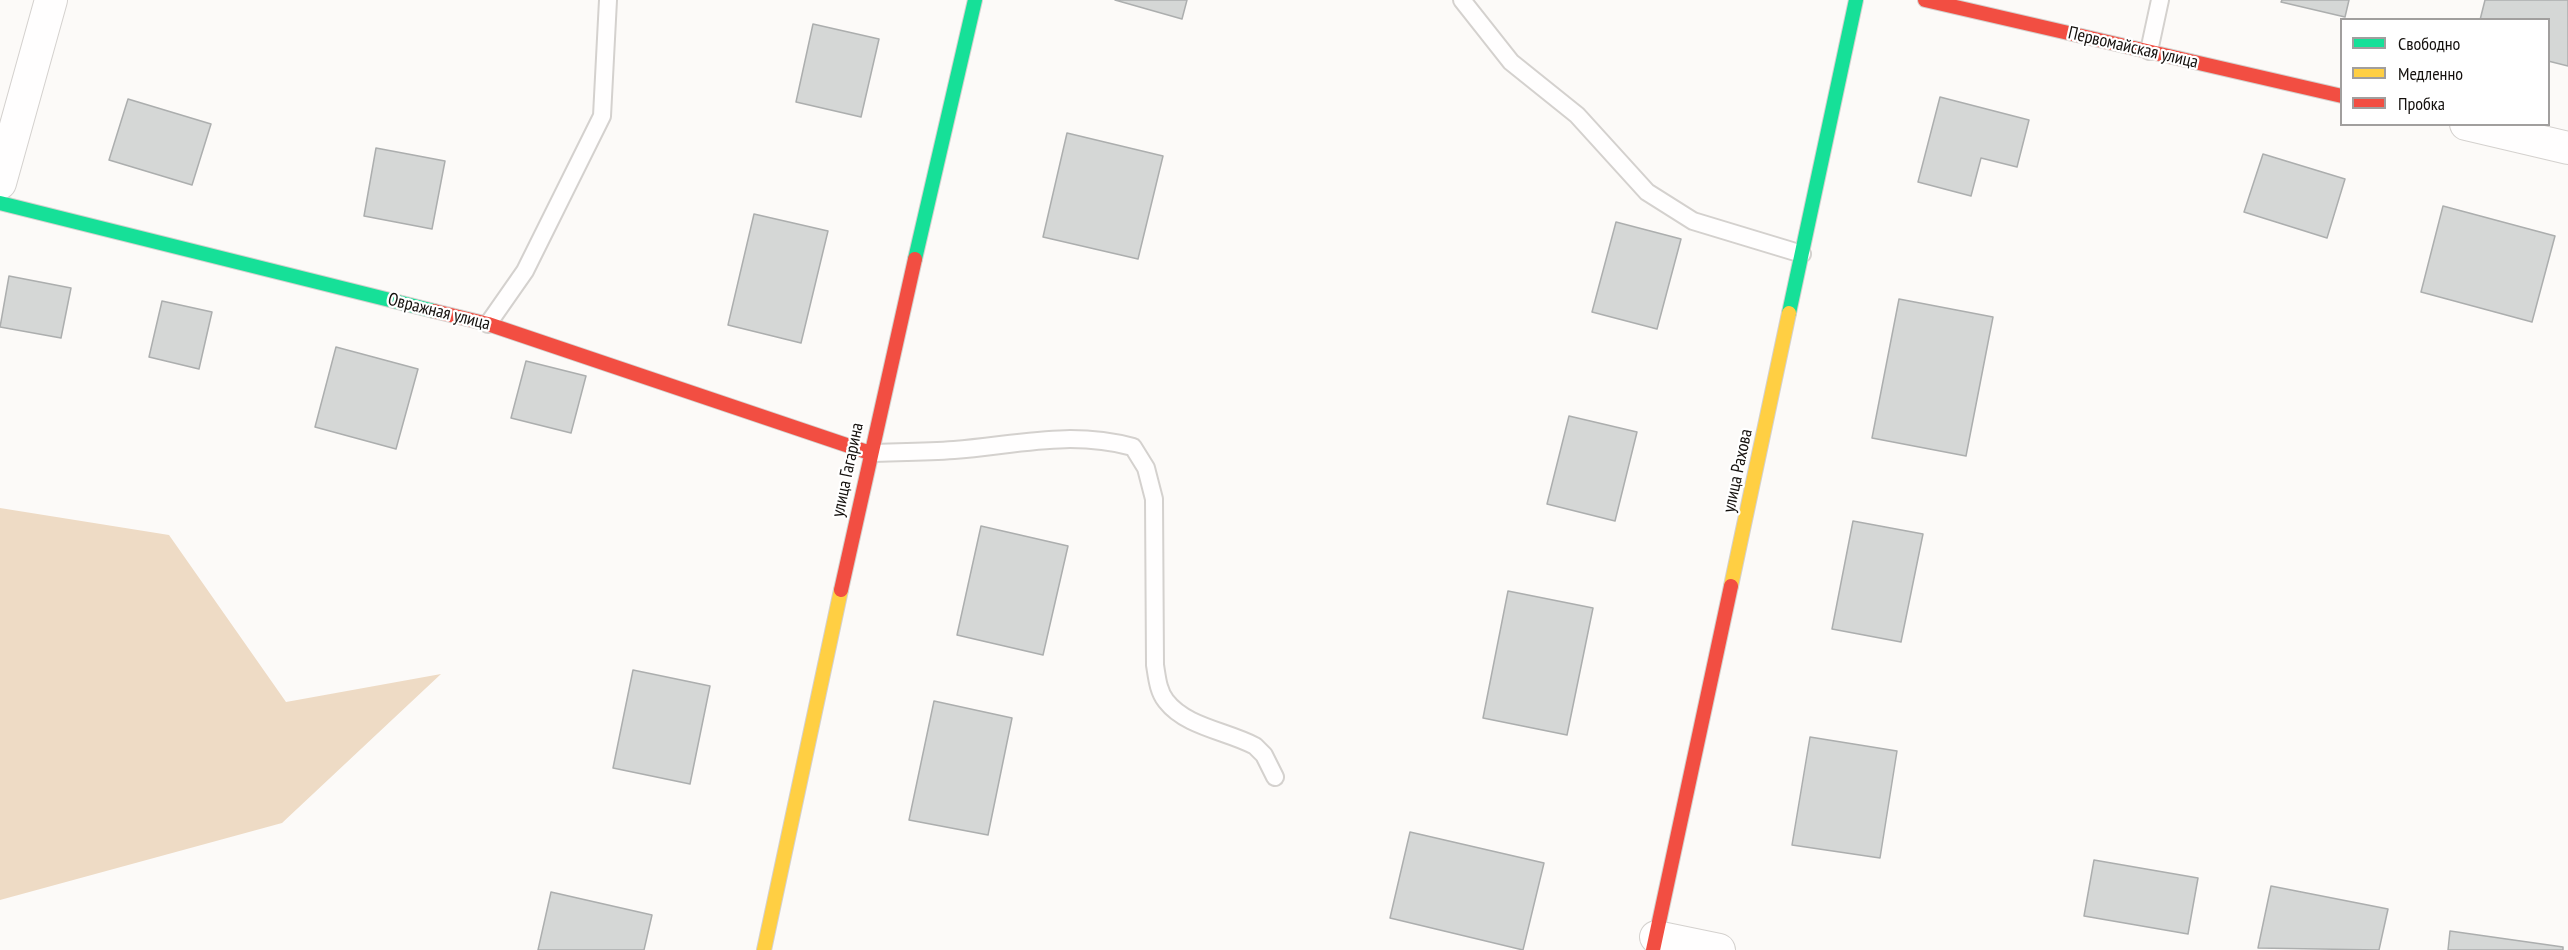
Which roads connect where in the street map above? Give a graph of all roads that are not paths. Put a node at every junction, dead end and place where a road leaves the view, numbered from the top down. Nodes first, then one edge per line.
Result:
1 (51, 0) edge
2 (608, 0) edge
3 (975, 0) edge
4 (1462, 0) edge
5 (1856, 0) edge
6 (1925, 0) edge
7 (2160, 0) edge
8 (2149, 51) junction
9 (2340, 96) edge
10 (2474, 126) edge
11 (2568, 148) edge
12 (0, 183) edge
13 (0, 203) edge
14 (1802, 254) junction
15 (488, 324) junction
16 (870, 453) junction
17 (1275, 777) dead end
18 (1655, 944) edge
19 (764, 950) edge
20 (1719, 950) edge

1 - 12 street
2 - 15 lane
3 - 16 street, улица Гагарина
4 - 14 lane
5 - 14 street, улица Рахова
6 - 8 street, Первомайская улица
7 - 8 lane
8 - 9 street, Первомайская улица
10 - 11 street
13 - 15 street, Овражная улица
14 - 18 street, улица Рахова
15 - 16 street, Овражная улица
16 - 17 lane
16 - 19 street, улица Гагарина
18 - 20 street

